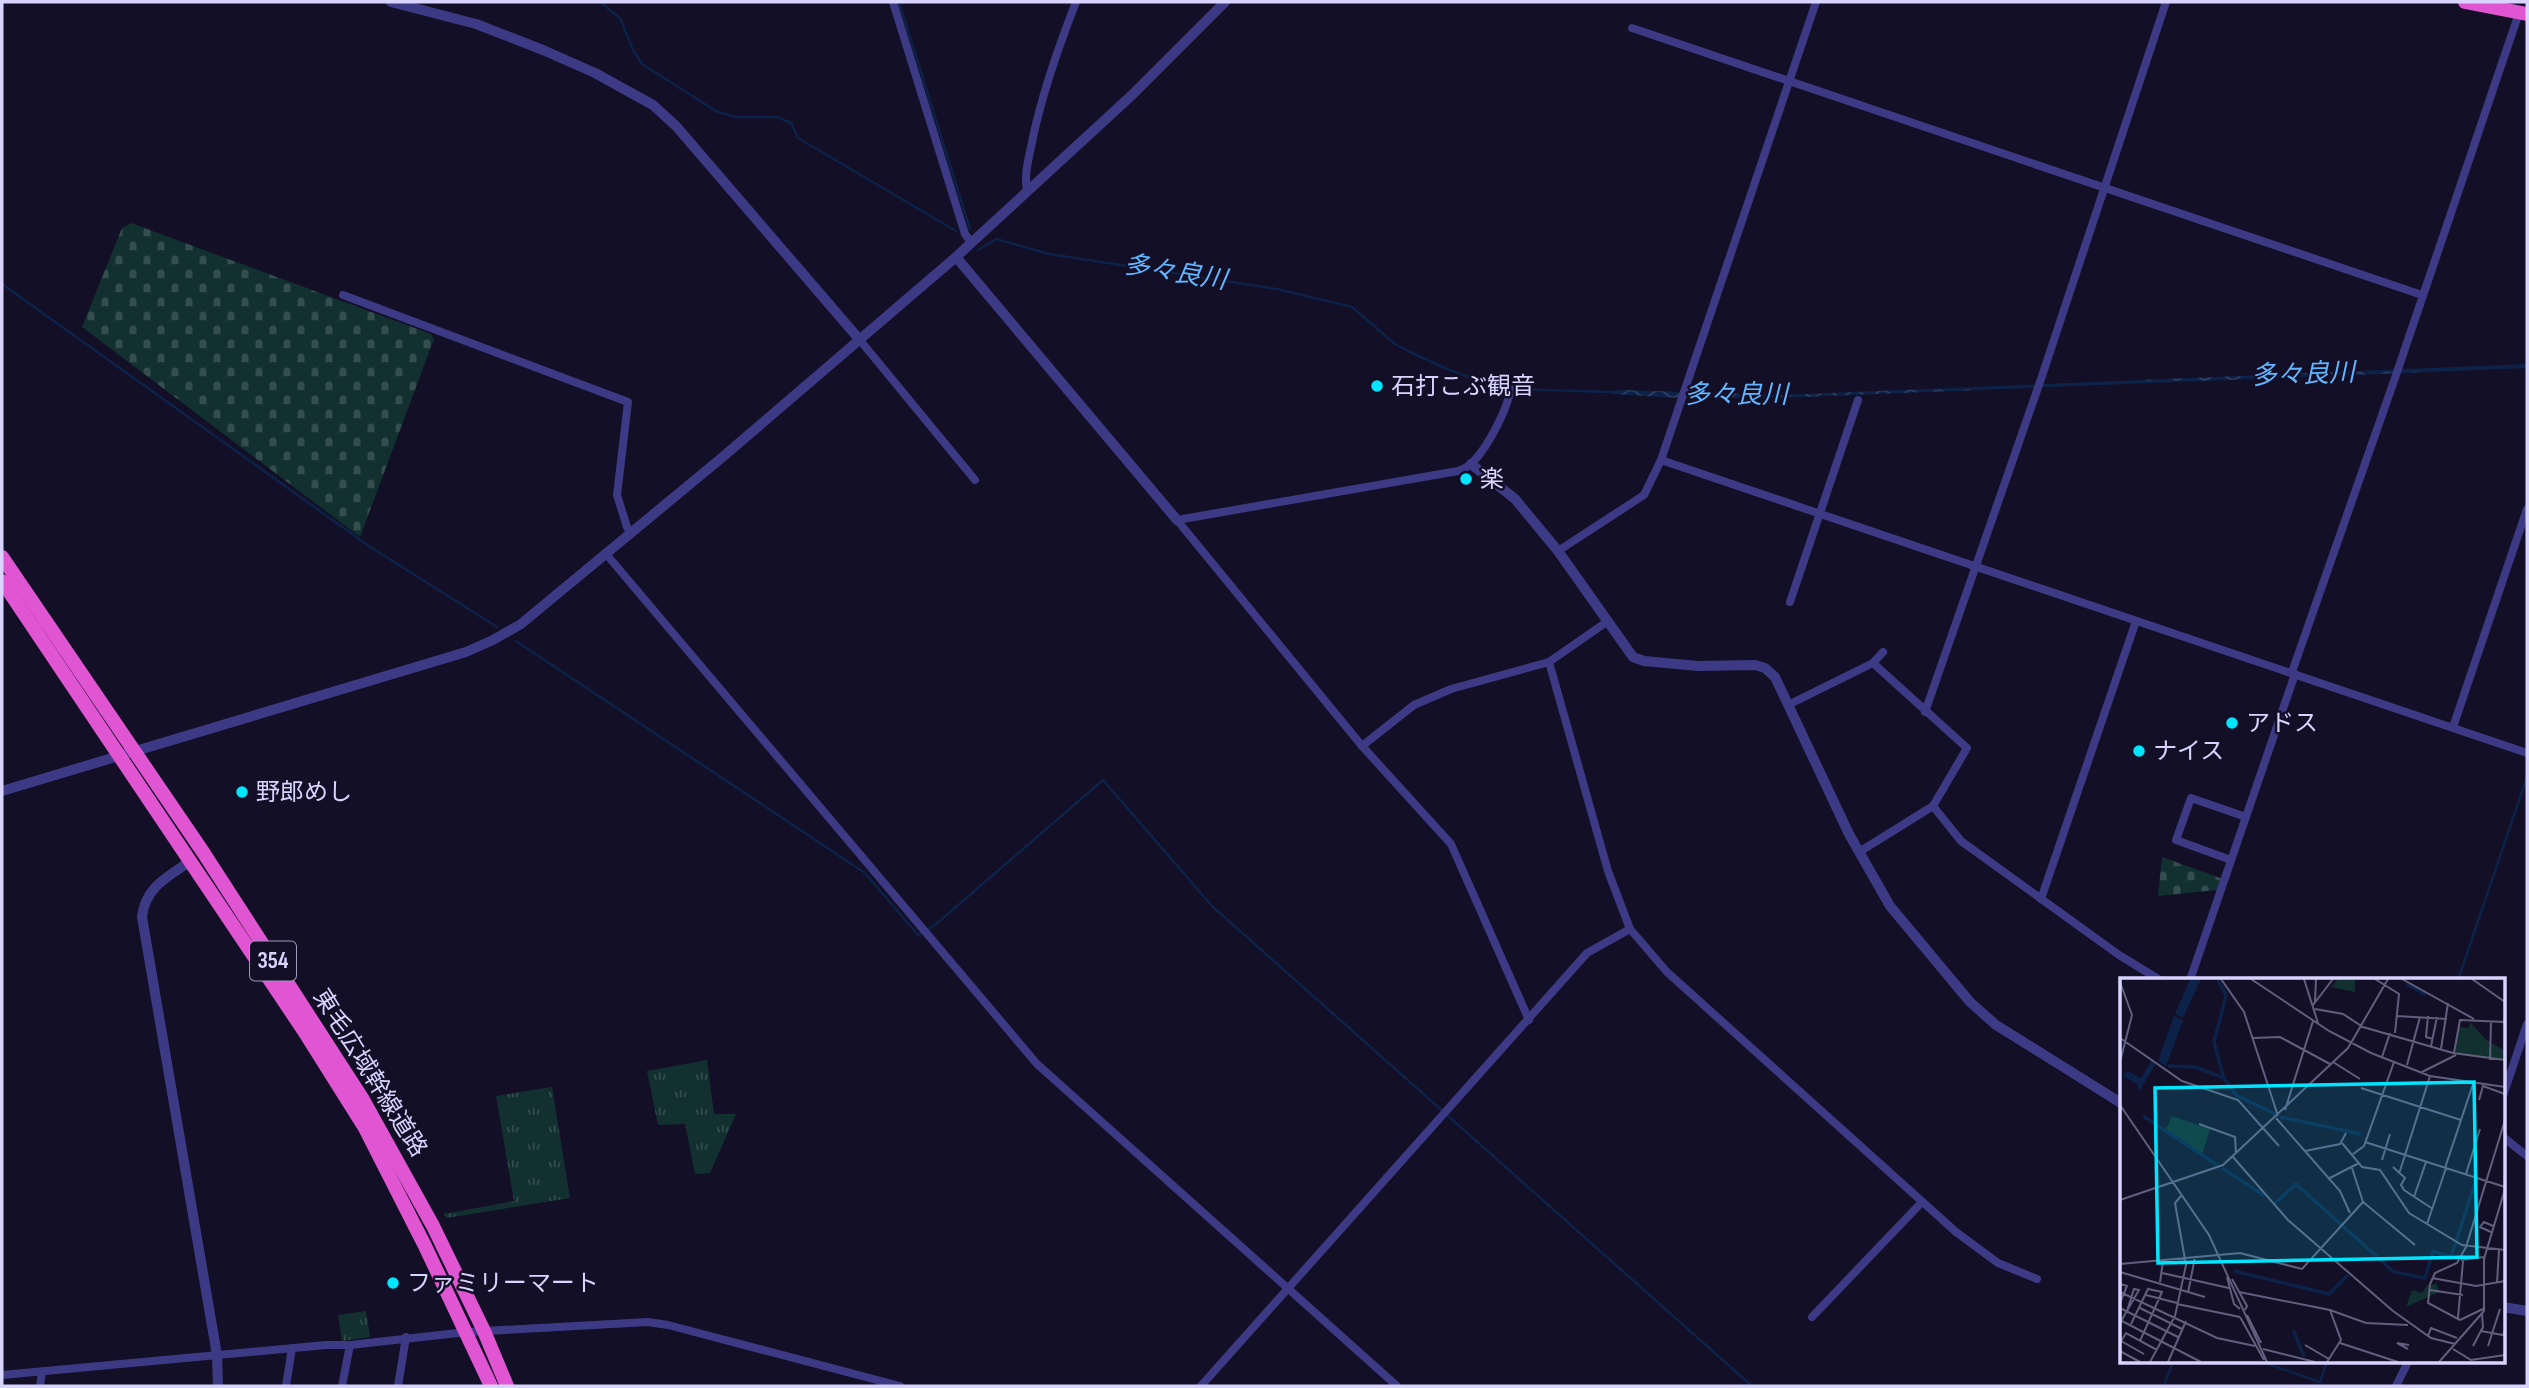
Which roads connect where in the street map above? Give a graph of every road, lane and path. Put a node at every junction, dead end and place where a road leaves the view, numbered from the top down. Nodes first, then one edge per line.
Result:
1 (391, 2) edge
2 (893, 2) edge
3 (1076, 2) edge
4 (1225, 2) edge
5 (1815, 2) edge
6 (2166, 2) edge
7 (2465, 2) edge
8 (2523, 13) edge
9 (1632, 27) dead end
10 (1790, 80) junction
11 (2104, 187) junction
12 (1027, 190) junction
13 (971, 242) junction
14 (956, 257) junction
15 (343, 295) dead end
16 (2422, 295) junction
17 (859, 339) junction
18 (1511, 383) dead end
19 (1858, 400) dead end
20 (1661, 460) junction
21 (1471, 464) junction
22 (975, 480) dead end
23 (2527, 509) edge
24 (1818, 513) junction
25 (1177, 520) junction
26 (632, 534) junction
27 (1558, 551) junction
28 (607, 555) junction
29 (2, 557) edge
30 (1976, 566) junction
31 (2, 581) edge
32 (1790, 602) dead end
33 (1608, 621) junction
34 (2136, 621) junction
35 (1883, 652) dead end
36 (1549, 662) junction
37 (1872, 663) junction
38 (2294, 673) junction
39 (1788, 705) junction
40 (1925, 712) junction
41 (2453, 727) junction
42 (1362, 746) junction
43 (134, 751) junction
44 (2527, 753) edge
45 (119, 756) junction
46 (2, 791) edge
47 (1933, 806) junction
48 (2246, 817) junction
49 (1859, 852) junction
50 (2231, 860) junction
51 (189, 862) junction
52 (2041, 899) junction
53 (1630, 929) junction
54 (2157, 978) edge
55 (2191, 978) edge
56 (1528, 1020) junction
57 (2527, 1024) edge
58 (2504, 1093) edge
59 (2120, 1102) edge
60 (2504, 1138) edge
61 (2527, 1156) edge
62 (1922, 1202) junction
63 (2037, 1279) dead end
64 (1288, 1289) junction
65 (2504, 1307) edge
66 (2527, 1311) edge
67 (1812, 1317) dead end
68 (484, 1331) junction
69 (467, 1332) junction
70 (406, 1337) junction
71 (350, 1345) junction
72 (292, 1348) junction
73 (217, 1355) junction
74 (2407, 1364) edge
75 (42, 1372) junction
76 (2, 1375) edge
77 (40, 1386) edge
78 (218, 1386) edge
79 (286, 1386) edge
80 (342, 1386) edge
81 (398, 1386) edge
82 (491, 1386) edge
83 (507, 1386) edge
84 (900, 1386) edge
85 (1201, 1386) edge
86 (1397, 1386) edge
87 (2396, 1386) edge

1 - 17 street
2 - 13 street
3 - 12 street
4 - 12 street
5 - 10 street
6 - 11 street
7 - 8 highway
8 - 16 street
9 - 10 street
10 - 11 street
10 - 20 street
11 - 16 street
11 - 30 street
12 - 13 street
13 - 14 street
14 - 17 street
14 - 25 street
15 - 26 street
16 - 38 street
17 - 22 street
17 - 26 street
18 - 21 street
19 - 24 street
20 - 24 street
20 - 27 street
21 - 25 street
21 - 27 street
23 - 41 street
24 - 30 street
24 - 32 street
25 - 42 street
26 - 28 street
27 - 33 street
28 - 43 street
28 - 64 street
29 - 43 highway, 東毛広域幹線道路 / 354
30 - 34 street
30 - 40 street
31 - 45 highway, 東毛広域幹線道路 / 354
33 - 36 street
33 - 39 street
34 - 38 street
34 - 52 street
35 - 37 street
36 - 42 street
36 - 53 street
37 - 39 street
37 - 40 street
38 - 41 street
38 - 48 street
39 - 49 street
40 - 47 street
41 - 44 street
42 - 56 street
43 - 45 street
43 - 68 highway, 東毛広域幹線道路 / 354
45 - 46 street
45 - 51 highway, 東毛広域幹線道路 / 354
47 - 49 street
47 - 52 street
48 - 50 street
48 - 50 street
49 - 59 street
50 - 55 street
51 - 69 highway, 東毛広域幹線道路 / 354
51 - 73 street
52 - 54 street
53 - 56 street
53 - 62 street
56 - 64 street
57 - 58 street
60 - 61 street
62 - 63 street
62 - 67 street
64 - 85 street
64 - 86 street
65 - 66 street
68 - 69 street
68 - 83 highway, 東毛広域幹線道路 / 354
68 - 84 street
69 - 70 street
69 - 82 highway, 東毛広域幹線道路 / 354
70 - 71 street
70 - 81 street
71 - 72 street
71 - 80 street
72 - 73 street
72 - 79 street
73 - 75 street
73 - 78 street
74 - 87 street
75 - 76 street
75 - 77 street

